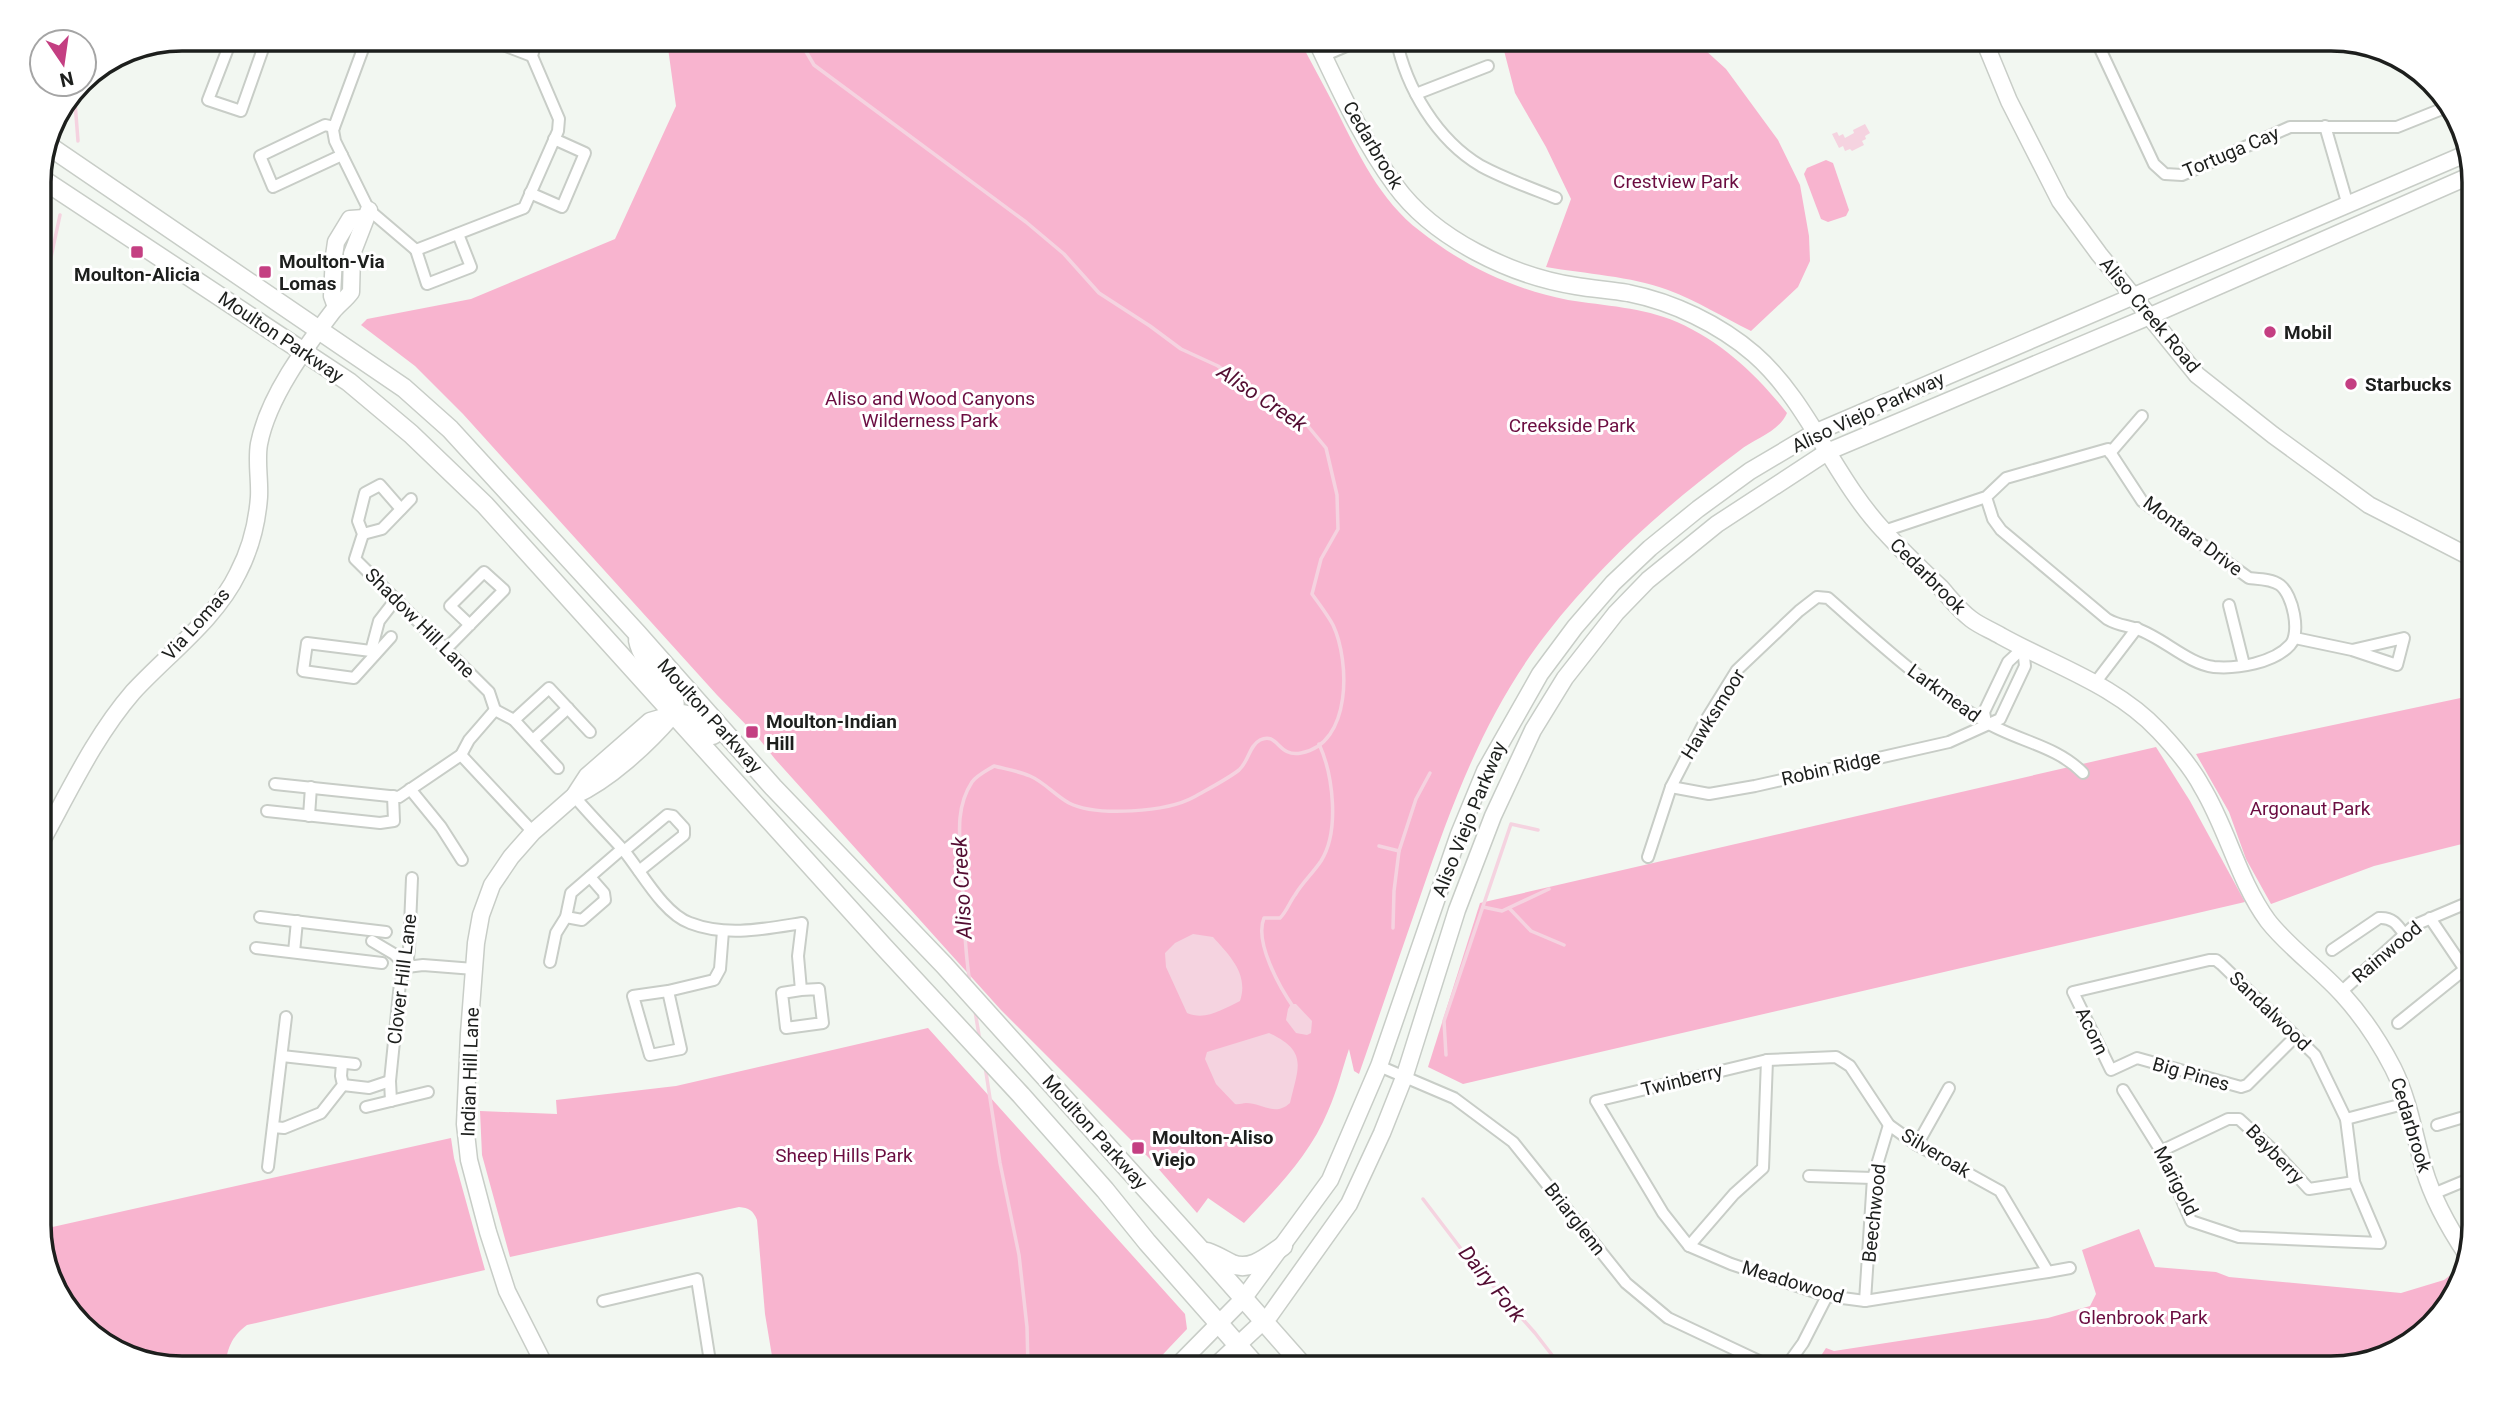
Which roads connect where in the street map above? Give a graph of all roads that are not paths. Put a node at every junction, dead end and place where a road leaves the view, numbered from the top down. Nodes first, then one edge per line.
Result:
1 (227, 51) edge
2 (262, 51) edge
3 (362, 51) edge
4 (519, 51) edge
5 (533, 51) edge
6 (1320, 51) edge
7 (1335, 51) edge
8 (1401, 51) edge
9 (1988, 51) edge
10 (2101, 51) edge
11 (532, 56) junction
12 (1323, 56) junction
13 (1488, 66) dead end
14 (1416, 94) junction
15 (2441, 110) edge
16 (2325, 126) junction
17 (334, 127) junction
18 (554, 139) junction
19 (55, 150) edge
20 (342, 155) junction
21 (2460, 156) edge
22 (2406, 178) junction
23 (2462, 179) edge
24 (51, 185) edge
25 (530, 193) junction
26 (1556, 198) dead end
27 (2347, 202) junction
28 (366, 214) junction
29 (458, 234) junction
30 (2318, 241) junction
31 (416, 250) junction
32 (2133, 295) junction
33 (2150, 316) junction
34 (319, 331) junction
35 (304, 351) junction
36 (2142, 416) dead end
37 (1814, 433) junction
38 (2109, 452) junction
39 (1827, 453) junction
40 (1986, 497) junction
41 (411, 499) dead end
42 (401, 509) junction
43 (1884, 531) junction
44 (363, 534) junction
45 (2462, 553) edge
46 (1816, 597) joint
47 (396, 599) junction
48 (2229, 605) dead end
49 (470, 625) junction
50 (2137, 628) junction
51 (637, 633) junction
52 (391, 636) dead end
53 (2295, 638) junction
54 (2023, 648) junction
55 (446, 649) junction
56 (2352, 650) dead end
57 (373, 652) junction
58 (2244, 665) junction
59 (2095, 682) junction
60 (1991, 697) junction
61 (2007, 704) junction
62 (568, 708) junction
63 (495, 710) junction
64 (674, 714) junction
65 (514, 720) junction
66 (1986, 723) junction
67 (590, 732) dead end
68 (533, 740) junction
69 (461, 755) junction
70 (558, 768) dead end
71 (2083, 773) dead end
72 (275, 783) dead end
73 (311, 787) junction
74 (773, 787) junction
75 (1671, 787) junction
76 (410, 789) junction
77 (393, 796) junction
78 (573, 796) junction
79 (268, 811) dead end
80 (309, 816) junction
81 (51, 825) edge
82 (533, 832) junction
83 (623, 850) junction
84 (1648, 857) dead end
85 (462, 860) dead end
86 (639, 871) junction
87 (590, 877) junction
88 (412, 878) dead end
89 (2462, 905) edge
90 (260, 917) dead end
91 (566, 917) junction
92 (2430, 918) junction
93 (297, 921) junction
94 (723, 931) junction
95 (386, 932) dead end
96 (2404, 934) junction
97 (373, 935) junction
98 (256, 948) dead end
99 (2332, 950) dead end
100 (294, 953) junction
101 (364, 961) junction
102 (550, 962) dead end
103 (382, 963) dead end
104 (2462, 965) edge
105 (407, 967) junction
106 (474, 969) junction
107 (2462, 971) edge
108 (801, 990) junction
109 (667, 991) junction
110 (2073, 992) joint
111 (2341, 992) junction
112 (286, 1017) dead end
113 (2398, 1023) dead end
114 (2295, 1037) junction
115 (282, 1056) junction
116 (1767, 1060) junction
117 (342, 1063) junction
118 (355, 1064) dead end
119 (1379, 1066) junction
120 (2111, 1070) joint
121 (1405, 1075) junction
122 (390, 1081) junction
123 (343, 1085) junction
124 (1949, 1088) dead end
125 (2123, 1090) dead end
126 (428, 1092) dead end
127 (391, 1101) junction
128 (1596, 1101) joint
129 (2407, 1103) junction
130 (366, 1107) dead end
131 (2462, 1118) edge
132 (2346, 1119) junction
133 (1889, 1125) junction
134 (2437, 1125) dead end
135 (273, 1127) junction
136 (1917, 1144) junction
137 (2161, 1151) junction
138 (268, 1167) dead end
139 (1809, 1176) dead end
140 (1873, 1178) junction
141 (2354, 1182) junction
142 (2462, 1182) edge
143 (2433, 1194) junction
144 (2380, 1242) joint
145 (2461, 1244) edge
146 (1283, 1246) junction
147 (1689, 1246) junction
148 (1200, 1249) junction
149 (2070, 1268) dead end
150 (2048, 1272) junction
151 (1827, 1296) junction
152 (1243, 1299) junction
153 (603, 1301) dead end
154 (1865, 1301) junction
155 (1264, 1322) junction
156 (1219, 1324) junction
157 (1236, 1344) junction
158 (539, 1356) edge
159 (709, 1356) edge
160 (1187, 1356) edge
161 (1224, 1356) edge
162 (1247, 1356) edge
163 (1294, 1356) edge
164 (1749, 1356) edge
165 (1794, 1356) edge

1 - 2 street
3 - 17 street
4 - 11 street
5 - 11 street
6 - 12 main road, Cedarbrook
7 - 12 street
8 - 14 street
9 - 32 main road, Aliso Creek Road
10 - 16 street, Tortuga Cay
11 - 18 street
12 - 37 main road, Cedarbrook
13 - 14 street
14 - 26 street
15 - 16 street
16 - 27 street
17 - 20 street
17 - 20 street
18 - 25 street
18 - 25 street
19 - 34 main road, Moulton Parkway
20 - 28 street
21 - 22 main road, Aliso Viejo Parkway
22 - 27 main road, Aliso Viejo Parkway
22 - 30 main road
23 - 30 main road, Aliso Viejo Parkway
24 - 35 main road, Moulton Parkway
25 - 29 street
27 - 32 main road, Aliso Viejo Parkway
28 - 31 street
28 - 34 main road, Via Lomas
29 - 31 street
29 - 31 street
30 - 33 main road, Aliso Viejo Parkway
32 - 33 main road, Aliso Creek Road
32 - 37 main road, Aliso Viejo Parkway
33 - 39 main road, Aliso Viejo Parkway
33 - 45 main road, Aliso Creek Road
34 - 35 main road, Via Lomas
34 - 51 main road, Moulton Parkway
35 - 64 main road, Moulton Parkway
35 - 81 main road, Via Lomas
36 - 38 street
37 - 39 main road, Cedarbrook
37 - 119 main road, Aliso Viejo Parkway
38 - 40 street
38 - 53 street, Montara Drive
39 - 43 main road, Cedarbrook
39 - 121 main road, Aliso Viejo Parkway
40 - 43 street
40 - 50 street
41 - 42 street
42 - 44 street
42 - 44 street, Shadow Hill Lane
43 - 54 main road, Cedarbrook
44 - 47 street, Shadow Hill Lane
46 - 66 street, Larkmead
46 - 75 street, Hawksmoor
47 - 55 street, Shadow Hill Lane
47 - 57 street
48 - 58 street
49 - 49 street
49 - 55 street
50 - 58 street
50 - 59 street
51 - 64 main road
51 - 74 main road, Moulton Parkway
52 - 57 street
53 - 56 street
53 - 58 street
54 - 59 main road, Cedarbrook
54 - 60 street
54 - 61 street, Robin Ridge
55 - 63 street, Shadow Hill Lane
57 - 57 street
59 - 111 main road, Cedarbrook
60 - 61 street
60 - 66 street
61 - 66 street, Robin Ridge
62 - 65 street
62 - 67 street
62 - 68 street
63 - 65 street
63 - 69 street
64 - 74 main road
64 - 78 main road, Indian Hill Lane
64 - 156 main road, Moulton Parkway
65 - 68 street
66 - 71 street, Larkmead
66 - 75 street, Robin Ridge
68 - 70 street
69 - 76 street
69 - 82 street
72 - 73 street
73 - 77 street
73 - 80 street
74 - 148 main road, Moulton Parkway
75 - 84 street, Hawksmoor
76 - 77 street
76 - 85 street
77 - 80 street
78 - 82 main road, Indian Hill Lane
78 - 83 street
79 - 80 street
82 - 106 main road, Indian Hill Lane
83 - 86 street
83 - 86 street
83 - 87 street
86 - 94 street
87 - 91 street
87 - 91 street
88 - 105 street, Clover Hill Lane
89 - 92 street, Rainwood
90 - 93 street
91 - 102 street
92 - 96 street, Rainwood
92 - 104 street
93 - 97 street
93 - 100 street
94 - 108 street
94 - 109 street
95 - 97 street
96 - 99 street
96 - 111 street, Rainwood
97 - 101 street
97 - 105 street
98 - 100 street
100 - 101 street
101 - 103 street
105 - 106 street
105 - 122 street, Clover Hill Lane
106 - 158 main road, Indian Hill Lane
107 - 113 street
108 - 108 street
109 - 109 street
110 - 114 street, Sandalwood
110 - 120 street, Acorn
111 - 129 main road, Cedarbrook
112 - 115 street
114 - 120 street, Big Pines
114 - 132 street, Sandalwood
115 - 117 street
115 - 135 street
116 - 128 street, Twinberry
116 - 133 street, Silveroak
116 - 147 street
117 - 118 street
117 - 123 street
119 - 121 street, Briarglenn
119 - 146 main road, Aliso Viejo Parkway
121 - 155 main road, Aliso Viejo Parkway
121 - 164 street, Briarglenn
122 - 123 street
122 - 127 street, Clover Hill Lane
123 - 135 street
124 - 136 street
125 - 137 street, Marigold
126 - 127 street
127 - 130 street
128 - 147 street, Meadowood
129 - 132 street
129 - 143 main road, Cedarbrook
131 - 134 street
132 - 141 street, Sandalwood
133 - 136 street, Silveroak
133 - 140 street, Beechwood
135 - 138 street
136 - 150 street, Silveroak
137 - 141 street, Bayberry
137 - 144 street, Marigold
139 - 140 street
140 - 154 street, Beechwood
141 - 144 street, Sandalwood
142 - 143 street
143 - 145 main road, Cedarbrook
146 - 148 main road
146 - 152 main road, Aliso Viejo Parkway
147 - 151 street, Meadowood
148 - 152 main road, Moulton Parkway
149 - 150 street, Meadowood
150 - 154 street, Meadowood
151 - 154 street, Meadowood
151 - 165 street
152 - 155 main road, Moulton Parkway
152 - 156 main road, Aliso Viejo Parkway
153 - 159 street
155 - 157 main road, Aliso Viejo Parkway
155 - 163 main road, Moulton Parkway
156 - 157 main road, Moulton Parkway
156 - 160 main road, Aliso Viejo Parkway
157 - 161 main road, Aliso Viejo Parkway
157 - 162 main road, Moulton Parkway

